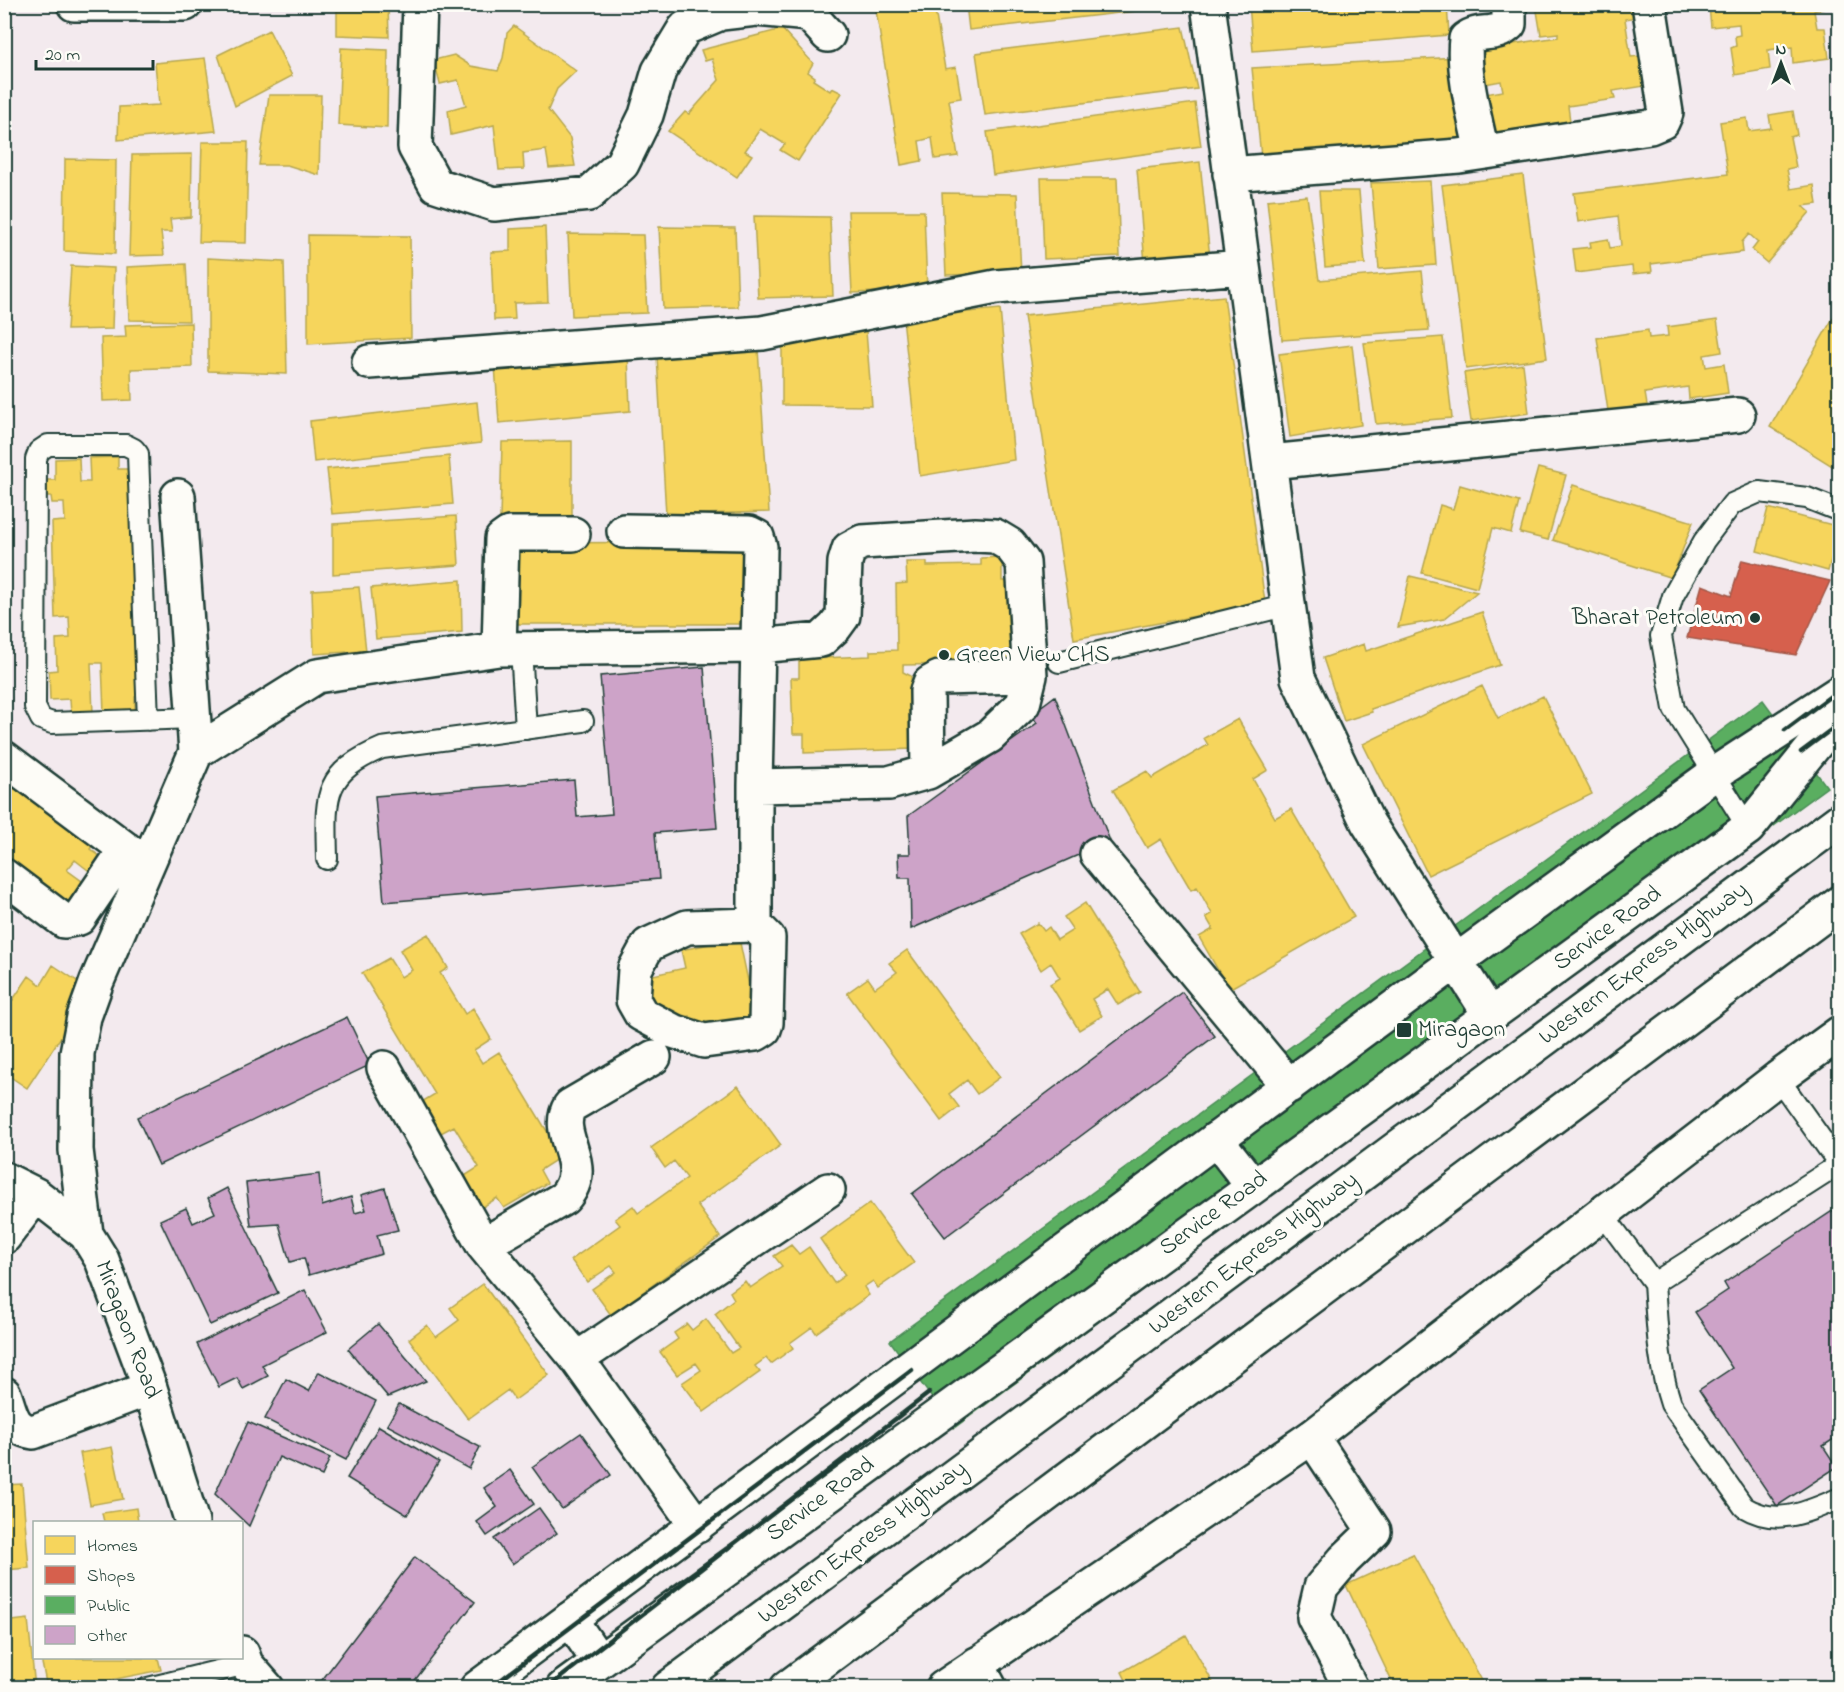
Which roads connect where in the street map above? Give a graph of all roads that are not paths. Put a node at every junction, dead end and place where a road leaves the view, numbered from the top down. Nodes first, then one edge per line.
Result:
1 (74, 4) edge
2 (184, 4) edge
3 (420, 4) edge
4 (1208, 4) edge
5 (1509, 4) edge
6 (1649, 4) edge
7 (828, 35) dead end
8 (1482, 152) junction
9 (1230, 174) junction
10 (1243, 267) junction
11 (369, 362) dead end
12 (1738, 415) dead end
13 (1270, 462) junction
14 (178, 496) dead end
15 (1839, 512) edge
16 (624, 531) dead end
17 (573, 534) dead end
18 (1289, 605) junction
19 (758, 646) junction
20 (510, 649) junction
21 (1045, 669) junction
22 (1839, 692) edge
23 (1839, 714) edge
24 (194, 718) junction
25 (148, 720) junction
26 (583, 721) dead end
27 (526, 729) junction
28 (196, 752) junction
29 (4, 758) edge
30 (928, 772) junction
31 (1714, 774) junction
32 (755, 786) junction
33 (1839, 820) edge
34 (1748, 828) junction
35 (1097, 854) dead end
36 (136, 857) junction
37 (327, 859) dead end
38 (4, 876) edge
39 (1839, 903) edge
40 (755, 925) junction
41 (1455, 962) junction
42 (1490, 1015) junction
43 (1839, 1034) edge
44 (654, 1058) dead end
45 (384, 1068) dead end
46 (1778, 1078) junction
47 (1289, 1086) junction
48 (1216, 1139) junction
49 (1839, 1164) edge
50 (4, 1179) edge
51 (1253, 1186) junction
52 (828, 1190) dead end
53 (36, 1196) junction
54 (1602, 1213) junction
55 (86, 1234) junction
56 (4, 1237) edge
57 (483, 1245) junction
58 (1654, 1283) junction
59 (577, 1359) junction
60 (150, 1388) junction
61 (4, 1394) edge
62 (1312, 1437) junction
63 (1839, 1498) edge
64 (192, 1521) edge
65 (697, 1526) junction
66 (570, 1618) junction
67 (598, 1660) junction
68 (252, 1668) edge
69 (984, 1676) edge
70 (148, 1688) edge
71 (477, 1688) edge
72 (563, 1688) edge
73 (668, 1688) edge
74 (787, 1688) edge
75 (943, 1688) edge
76 (1351, 1688) edge

1 - 2 main road
3 - 7 main road
4 - 9 main road
5 - 8 main road
6 - 8 main road
8 - 9 main road
9 - 10 main road
10 - 11 main road
10 - 13 main road
12 - 13 main road
13 - 18 main road
14 - 24 main road
15 - 31 lane
16 - 19 main road
17 - 20 main road
18 - 21 lane
18 - 41 main road
19 - 20 main road
19 - 21 main road
19 - 32 main road
20 - 27 lane
20 - 28 main road
21 - 30 main road
21 - 30 main road
22 - 31 main road
23 - 34 main road, Service Road
24 - 25 lane
24 - 28 main road
25 - 25 lane
26 - 27 lane
27 - 37 lane
28 - 36 main road
29 - 36 main road
30 - 32 main road
31 - 34 lane
31 - 41 main road
32 - 40 main road
33 - 73 main road, Western Express Highway
34 - 42 main road, Service Road
35 - 47 main road
36 - 38 main road
36 - 55 main road
39 - 74 main road
40 - 40 main road
41 - 42 main road
41 - 47 main road
42 - 51 main road, Service Road
43 - 46 main road
44 - 57 main road
45 - 57 main road
46 - 49 lane
46 - 54 main road
47 - 48 main road
48 - 51 main road
48 - 65 main road
49 - 58 lane
50 - 53 main road, Miragaon Road
51 - 67 main road, Service Road
52 - 59 main road
53 - 55 main road, Miragaon Road
53 - 56 main road
54 - 58 lane
54 - 62 main road
55 - 60 main road, Miragaon Road
57 - 59 main road
58 - 63 lane
59 - 65 main road
60 - 61 main road
60 - 64 main road, Miragaon Road
62 - 69 main road
62 - 76 main road
65 - 66 main road
66 - 67 main road
66 - 71 main road
67 - 72 main road, Service Road
68 - 70 lane
69 - 75 main road

